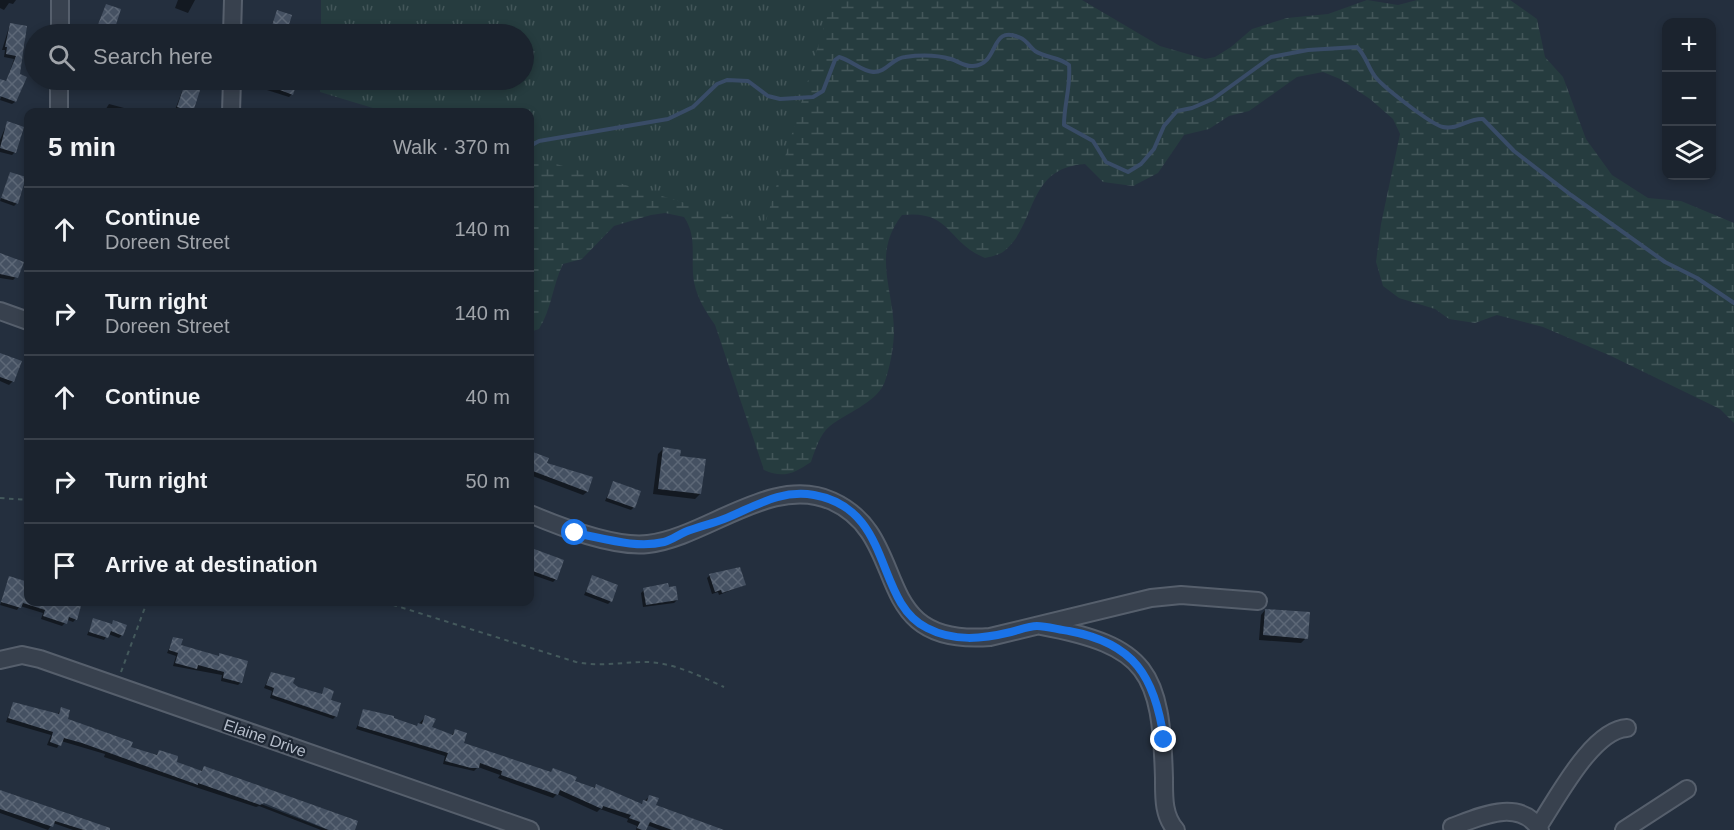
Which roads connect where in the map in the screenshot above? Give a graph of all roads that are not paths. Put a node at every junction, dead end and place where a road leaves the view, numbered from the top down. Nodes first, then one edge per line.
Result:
1 (60, 0) edge
2 (233, 0) edge
3 (60, 24) edge
4 (232, 24) edge
5 (59, 90) edge
6 (232, 90) edge
7 (59, 108) edge
8 (231, 108) edge
9 (0, 311) edge
10 (24, 320) edge
11 (534, 516) edge
12 (1258, 601) dead end
13 (1037, 626) junction
14 (0, 660) edge
15 (1628, 728) dead end
16 (1687, 789) dead end
17 (1452, 827) dead end
18 (1539, 829) edge
19 (530, 830) edge
20 (1176, 830) edge
21 (1624, 830) edge

1 - 3 street
2 - 4 street
5 - 7 street
6 - 8 street
9 - 10 street
11 - 13 street
12 - 13 street
13 - 20 street
14 - 19 street, Elaine Drive
15 - 18 street
16 - 21 street
17 - 18 street

